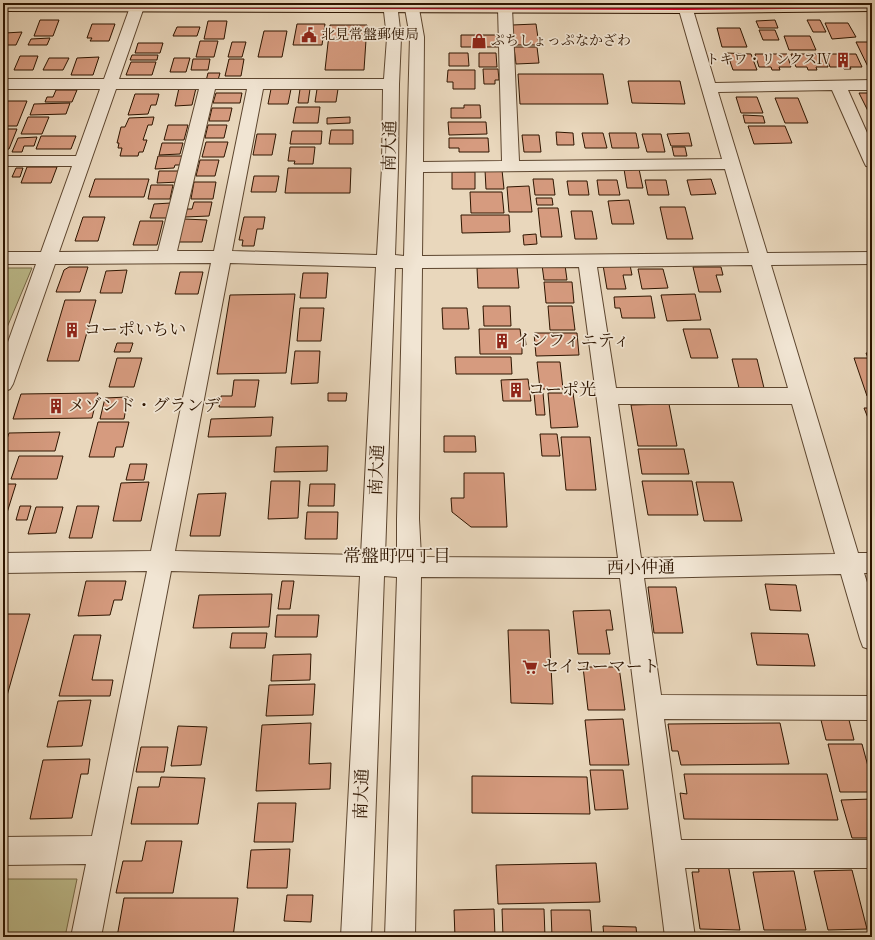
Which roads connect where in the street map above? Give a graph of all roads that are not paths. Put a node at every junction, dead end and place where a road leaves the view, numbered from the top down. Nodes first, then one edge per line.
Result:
1 (303, 5) edge
2 (401, 5) edge
3 (465, 5) edge
4 (553, 6) edge
5 (684, 6) edge
6 (3, 7) edge
7 (136, 7) junction
8 (872, 7) edge
9 (504, 8) junction
10 (3, 84) edge
11 (109, 84) junction
12 (208, 84) junction
13 (256, 84) junction
14 (391, 84) junction
15 (872, 85) edge
16 (838, 86) junction
17 (709, 88) junction
18 (3, 161) edge
19 (82, 161) junction
20 (872, 162) edge
21 (732, 164) junction
22 (511, 166) junction
23 (415, 167) junction
24 (166, 257) junction
25 (222, 257) junction
26 (3, 258) edge
27 (49, 258) junction
28 (872, 258) edge
29 (760, 259) junction
30 (587, 261) junction
31 (386, 262) junction
32 (413, 262) junction
33 (3, 384) edge
34 (606, 396) junction
35 (800, 396) junction
36 (161, 561) junction
37 (3, 563) edge
38 (849, 563) junction
39 (872, 563) edge
40 (372, 566) junction
41 (409, 567) junction
42 (631, 568) junction
43 (872, 639) edge
44 (649, 707) junction
45 (872, 708) edge
46 (104, 850) junction
47 (3, 851) edge
48 (669, 854) junction
49 (872, 854) edge
50 (86, 937) edge
51 (356, 937) edge
52 (400, 937) edge
53 (680, 937) edge

1 - 2 main road
1 - 7 main road
2 - 3 main road
2 - 14 street, 南大通
2 - 23 street, 南大通
3 - 9 main road
4 - 5 main road
4 - 9 main road
5 - 8 main road
5 - 17 street
6 - 7 main road
7 - 11 street
9 - 22 street
10 - 11 street
11 - 12 street
11 - 19 street
12 - 13 street
12 - 24 street
13 - 14 street
13 - 25 street
14 - 31 street, 南大通
15 - 16 street
16 - 17 street
16 - 20 street
17 - 21 street
18 - 19 street
19 - 27 street
21 - 22 street
21 - 29 street
22 - 23 street
23 - 32 street, 南大通
24 - 25 street
24 - 27 street
25 - 31 street
25 - 36 street
26 - 27 street
27 - 33 street
28 - 29 street
29 - 30 street
29 - 35 street
30 - 32 street
30 - 34 street
31 - 32 street
31 - 40 street, 南大通
32 - 41 street, 南大通
34 - 35 street
34 - 42 street
35 - 38 street
36 - 37 street, 西小仲通
36 - 40 street, 西小仲通
36 - 46 street
38 - 39 street, 西小仲通
38 - 42 street, 西小仲通
38 - 43 street
40 - 41 street, 西小仲通
40 - 51 street, 南大通
41 - 42 street, 西小仲通
41 - 52 street, 南大通
42 - 44 street
44 - 45 street
44 - 48 street
46 - 47 street
46 - 50 street
48 - 49 street
48 - 53 street

